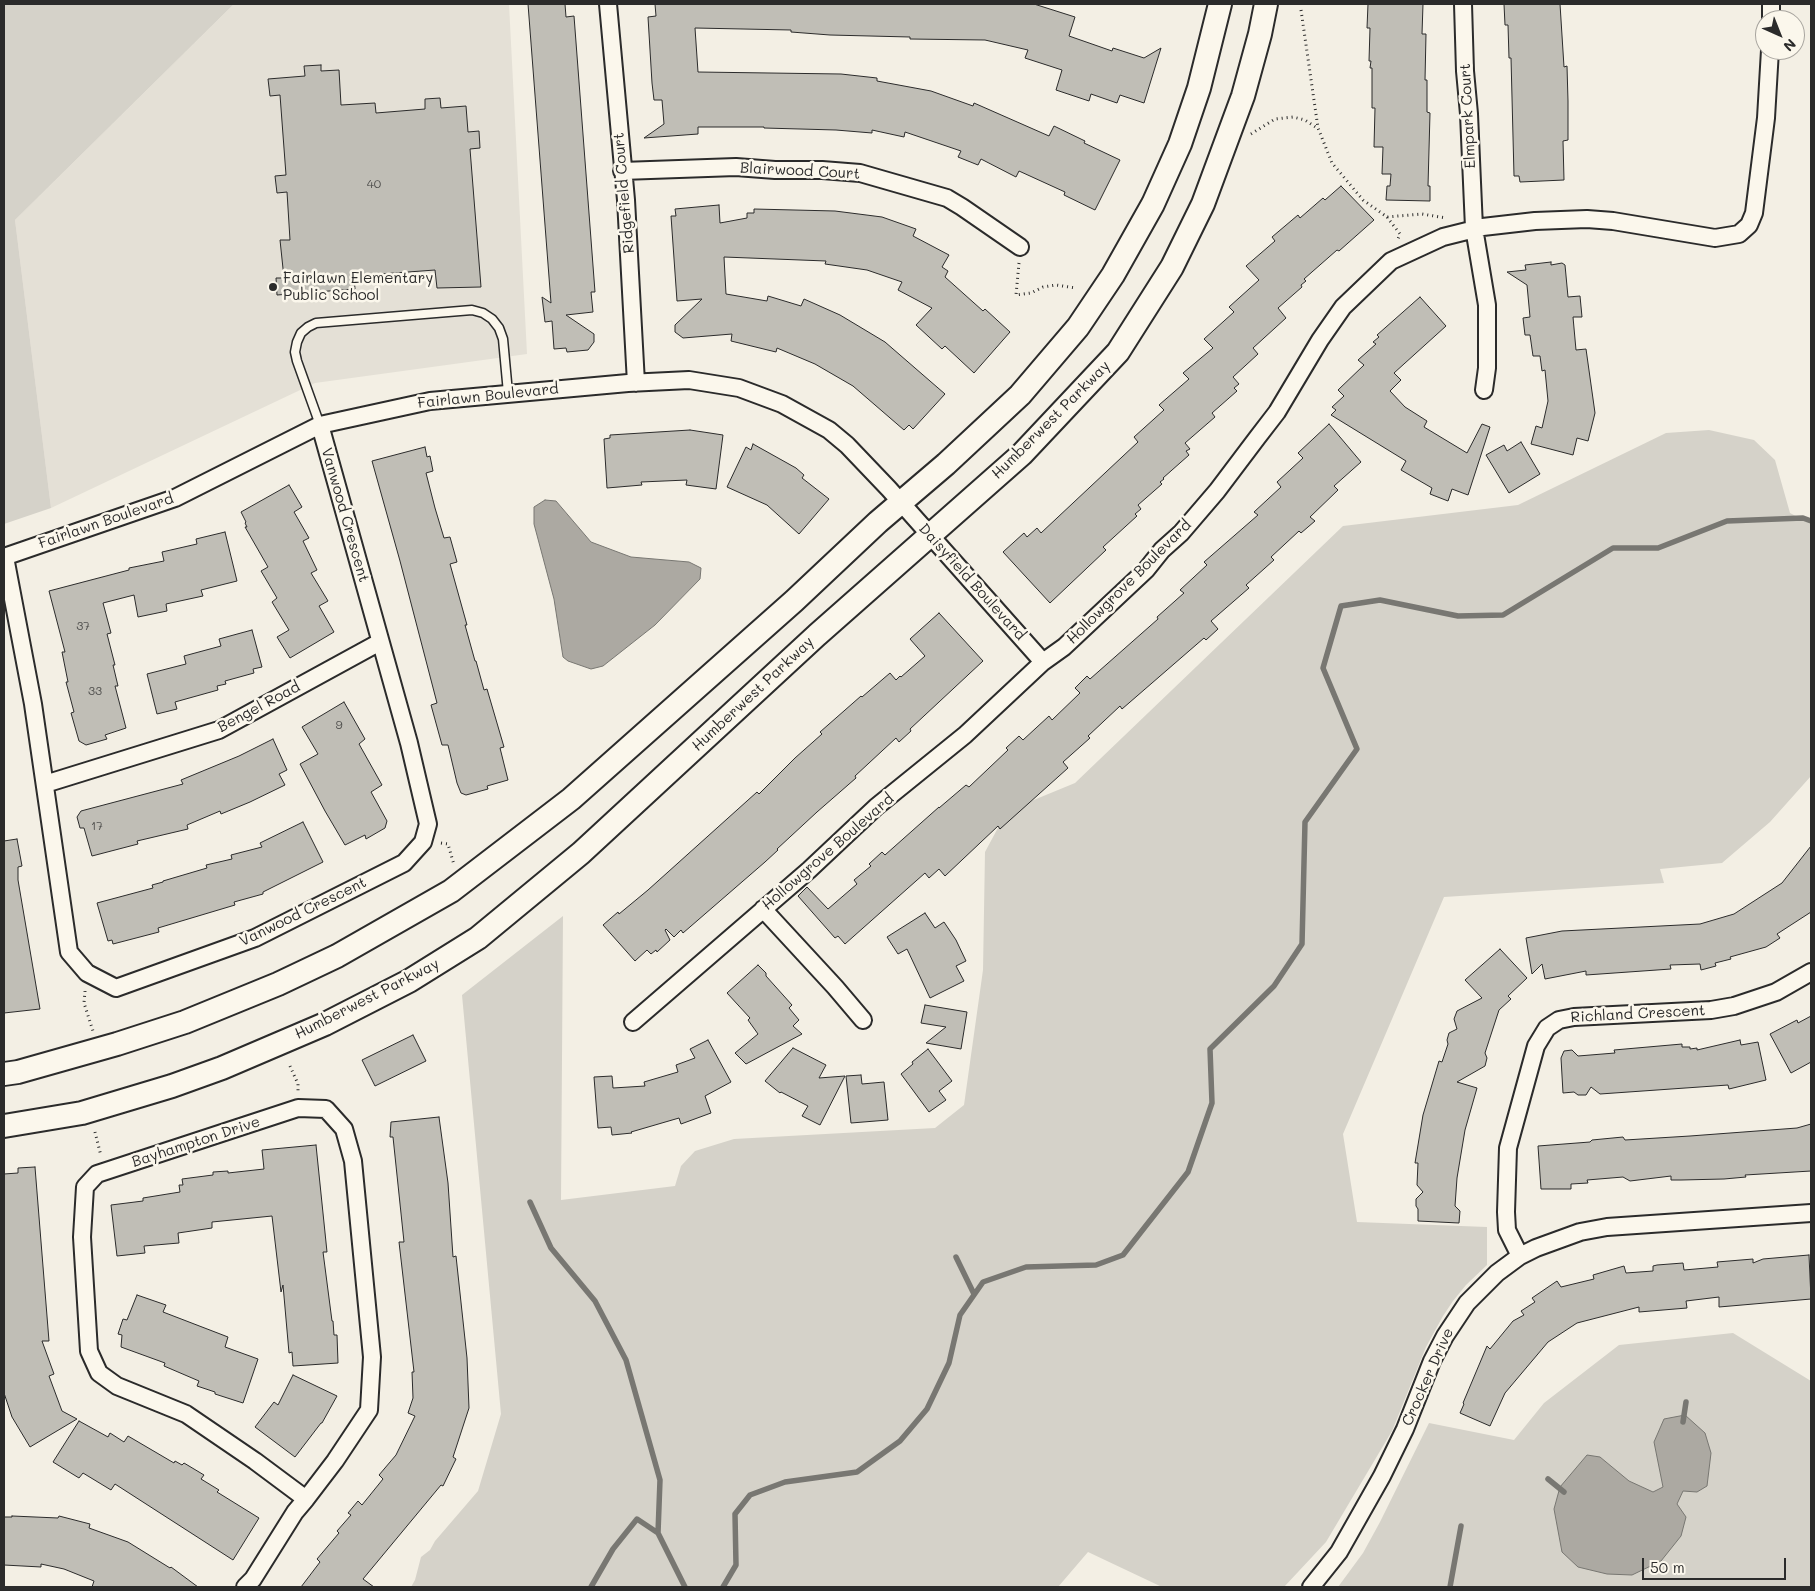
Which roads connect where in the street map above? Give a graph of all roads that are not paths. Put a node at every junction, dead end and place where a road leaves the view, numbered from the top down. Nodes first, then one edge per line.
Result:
1 (608, 4) edge
2 (1220, 4) edge
3 (1266, 4) edge
4 (1463, 4) edge
5 (1769, 60) edge
6 (622, 171) junction
7 (1472, 229) junction
8 (1020, 247) road end
9 (636, 383) junction
10 (1484, 390) dead end
11 (508, 393) junction
12 (320, 425) junction
13 (900, 502) junction
14 (929, 535) junction
15 (4, 557) edge
16 (380, 642) junction
17 (1043, 662) junction
18 (45, 784) junction
19 (763, 909) junction
20 (1811, 972) edge
21 (863, 1020) dead end
22 (633, 1022) dead end
23 (4, 1074) edge
24 (4, 1126) edge
25 (1811, 1213) edge
26 (1520, 1256) junction
27 (306, 1499) junction
28 (245, 1587) edge
29 (1311, 1587) edge

1 - 6 street, Ridgefield Court
2 - 13 main road
3 - 14 main road, Humberwest Parkway
4 - 7 street, Elmpark Court
5 - 7 street, Hollowgrove Boulevard
6 - 8 street, Blairwood Court
6 - 9 street, Ridgefield Court
7 - 10 street, Elmpark Court
7 - 17 street, Hollowgrove Boulevard
9 - 11 street, Fairlawn Boulevard
9 - 13 street, Fairlawn Boulevard
11 - 12 street, Fairlawn Boulevard
11 - 12 lane
12 - 15 street, Fairlawn Boulevard
12 - 16 street, Vanwood Crescent
13 - 14 street, Daisyfield Boulevard
13 - 23 main road
14 - 17 street, Daisyfield Boulevard
14 - 24 main road, Humberwest Parkway
15 - 18 street, Vanwood Crescent
16 - 18 street, Bengel Road
16 - 18 street, Vanwood Crescent
17 - 19 street, Hollowgrove Boulevard
19 - 21 street
19 - 22 street, Hollowgrove Boulevard
20 - 26 street, Richland Crescent
25 - 26 street, Crocker Drive
26 - 29 street, Crocker Drive
27 - 27 street, Bayhampton Drive
27 - 28 street, Bayhampton Drive

